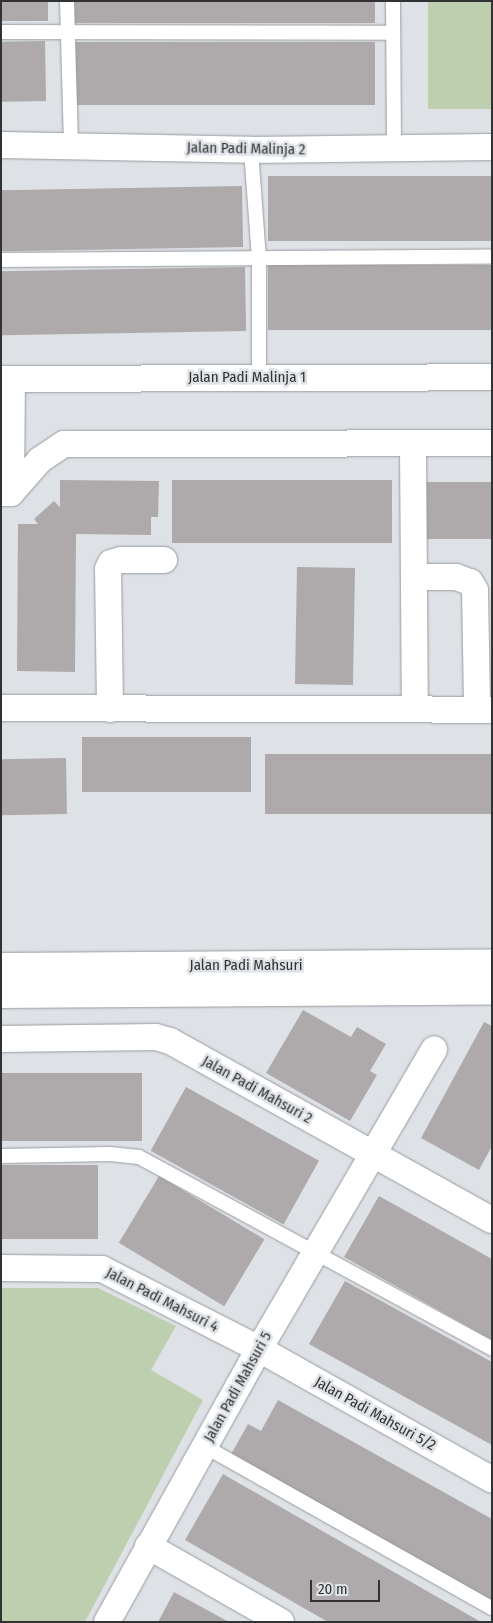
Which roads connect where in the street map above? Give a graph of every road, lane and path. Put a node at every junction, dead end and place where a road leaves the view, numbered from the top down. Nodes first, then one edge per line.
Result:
1 (67, 1) edge
2 (393, 1) edge
3 (1, 32) edge
4 (68, 33) junction
5 (393, 33) junction
6 (70, 144) junction
7 (1, 145) edge
8 (492, 147) edge
9 (394, 149) junction
10 (251, 150) junction
11 (492, 257) edge
12 (259, 259) junction
13 (1, 260) edge
14 (492, 377) edge
15 (259, 378) junction
16 (6, 379) edge
17 (492, 443) edge
18 (412, 444) junction
19 (6, 493) edge
20 (164, 560) dead end
21 (414, 577) junction
22 (1, 708) edge
23 (415, 708) junction
24 (110, 709) junction
25 (484, 710) edge
26 (492, 964) edge
27 (1, 967) edge
28 (492, 991) edge
29 (1, 994) edge
30 (1, 1039) edge
31 (434, 1049) dead end
32 (374, 1155) junction
33 (1, 1156) edge
34 (492, 1220) edge
35 (315, 1254) junction
36 (1, 1268) edge
37 (259, 1349) junction
38 (492, 1349) edge
39 (204, 1446) junction
40 (492, 1480) edge
41 (148, 1546) junction
42 (492, 1608) edge
43 (107, 1622) edge
44 (282, 1622) edge

1 - 4 lane
2 - 5 lane
3 - 4 lane
4 - 5 lane
4 - 6 lane
5 - 9 lane
6 - 7 street, Jalan Padi Malinja 2
6 - 10 street, Jalan Padi Malinja 2
8 - 9 street, Jalan Padi Malinja 2
9 - 10 street, Jalan Padi Malinja 2
10 - 12 lane
11 - 12 lane
12 - 13 lane
12 - 15 lane
14 - 15 street, Jalan Padi Malinja 1
15 - 16 street, Jalan Padi Malinja 1
16 - 19 street
17 - 18 street
18 - 19 street
18 - 21 street
20 - 24 street
21 - 23 street
21 - 25 street
22 - 24 street
23 - 24 street
23 - 25 street
26 - 27 main road, Jalan Padi Mahsuri
28 - 29 main road, Jalan Padi Mahsuri
30 - 32 street, Jalan Padi Mahsuri 2
31 - 32 street, Jalan Padi Mahsuri 5
32 - 34 street, Jalan Padi Mahsuri 2
32 - 35 street, Jalan Padi Mahsuri 5
33 - 35 lane
35 - 37 street, Jalan Padi Mahsuri 5
35 - 38 lane
36 - 37 street, Jalan Padi Mahsuri 4
37 - 39 street, Jalan Padi Mahsuri 5
37 - 40 street, Jalan Padi Mahsuri 5/2
39 - 41 street, Jalan Padi Mahsuri 5
39 - 42 lane
41 - 43 street, Jalan Padi Mahsuri 5
41 - 44 street

